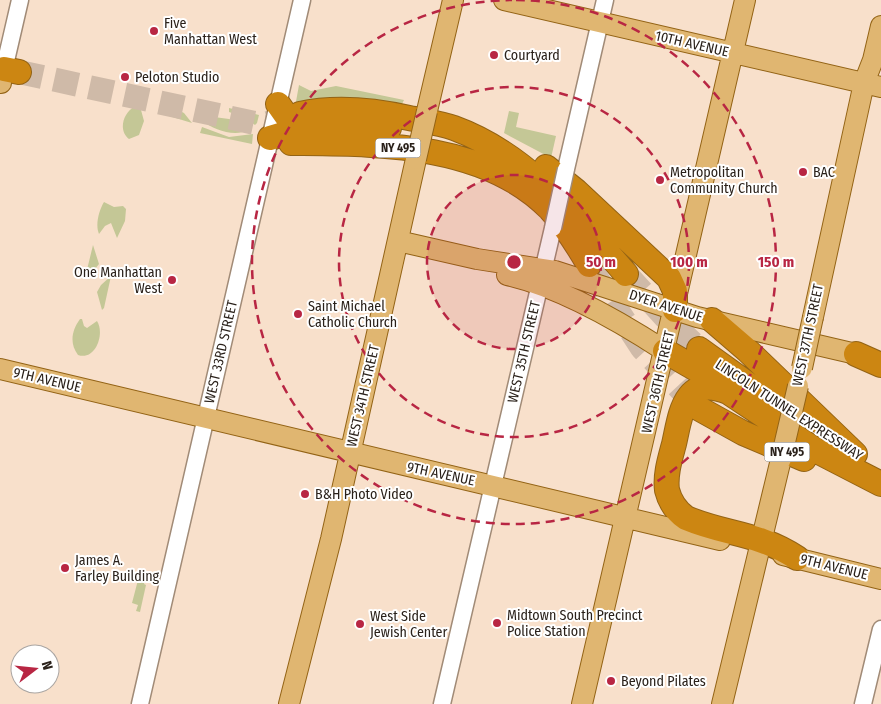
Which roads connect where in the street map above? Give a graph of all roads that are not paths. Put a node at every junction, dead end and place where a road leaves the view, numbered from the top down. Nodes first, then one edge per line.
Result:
1 (20, 0) edge
2 (302, 0) edge
3 (453, 0) edge
4 (504, 0) edge
5 (605, 0) edge
6 (745, 0) edge
7 (600, 22) junction
8 (881, 26) edge
9 (733, 53) junction
10 (6, 79) edge
11 (873, 85) edge
12 (278, 104) junction
13 (300, 114) tunnel mouth
14 (454, 128) junction
15 (280, 141) junction
16 (509, 168) junction
17 (398, 241) junction
18 (589, 265) tunnel mouth
19 (626, 274) tunnel mouth
20 (542, 276) junction
21 (675, 310) junction
22 (712, 320) junction
23 (699, 349) tunnel mouth
24 (665, 351) junction
25 (856, 354) junction
26 (881, 357) edge
27 (881, 365) edge
28 (0, 369) edge
29 (728, 392) junction
30 (698, 408) tunnel mouth
31 (206, 418) junction
32 (350, 453) junction
33 (855, 454) junction
34 (881, 469) edge
35 (881, 484) edge
36 (493, 485) junction
37 (627, 518) junction
38 (760, 544) junction
39 (797, 558) joint
40 (881, 579) edge
41 (881, 629) edge
42 (140, 704) edge
43 (289, 704) edge
44 (442, 704) edge
45 (582, 704) edge
46 (722, 704) edge
47 (863, 704) edge

1 - 10 street
2 - 12 street, WEST 33RD STREET
3 - 17 main road, WEST 34TH STREET, bridge
4 - 7 main road, 10TH AVENUE
5 - 7 street, WEST 35TH STREET
6 - 9 main road, WEST 36TH STREET
7 - 9 main road, 10TH AVENUE
7 - 20 street, WEST 35TH STREET, bridge
8 - 11 main road, WEST 37TH STREET
9 - 11 main road, 10TH AVENUE
9 - 21 main road, WEST 36TH STREET
11 - 38 main road, WEST 37TH STREET, bridge
12 - 15 street, WEST 33RD STREET
12 - 16 highway
13 - 14 highway, NY 495
14 - 16 highway, NY 495
14 - 21 highway
15 - 16 highway
15 - 31 street, WEST 33RD STREET
16 - 18 highway, NY 495
16 - 19 highway, NY 495
17 - 20 main road, DYER AVENUE
17 - 32 main road, WEST 34TH STREET
20 - 21 main road, DYER AVENUE
20 - 24 main road, DYER AVENUE
20 - 36 street, WEST 35TH STREET
21 - 22 main road, DYER AVENUE
21 - 24 main road, WEST 36TH STREET
22 - 25 main road, DYER AVENUE
22 - 33 highway
23 - 33 highway, LINCOLN TUNNEL EXPRESSWAY / NY 495
24 - 29 highway
24 - 37 main road, WEST 36TH STREET
25 - 26 highway
25 - 27 highway
28 - 31 main road, 9TH AVENUE
29 - 35 highway
29 - 38 highway
30 - 35 highway, LINCOLN TUNNEL EXPRESSWAY / NY 495
31 - 32 main road, 9TH AVENUE
31 - 42 street, WEST 33RD STREET
32 - 36 main road, 9TH AVENUE
32 - 43 main road, WEST 34TH STREET
33 - 34 highway, LINCOLN TUNNEL EXPRESSWAY / NY 495
36 - 37 main road, 9TH AVENUE
36 - 44 street, WEST 35TH STREET
37 - 38 main road, 9TH AVENUE
37 - 45 main road, WEST 36TH STREET
38 - 39 highway
38 - 46 main road, WEST 37TH STREET
39 - 40 main road, 9TH AVENUE
41 - 47 street

